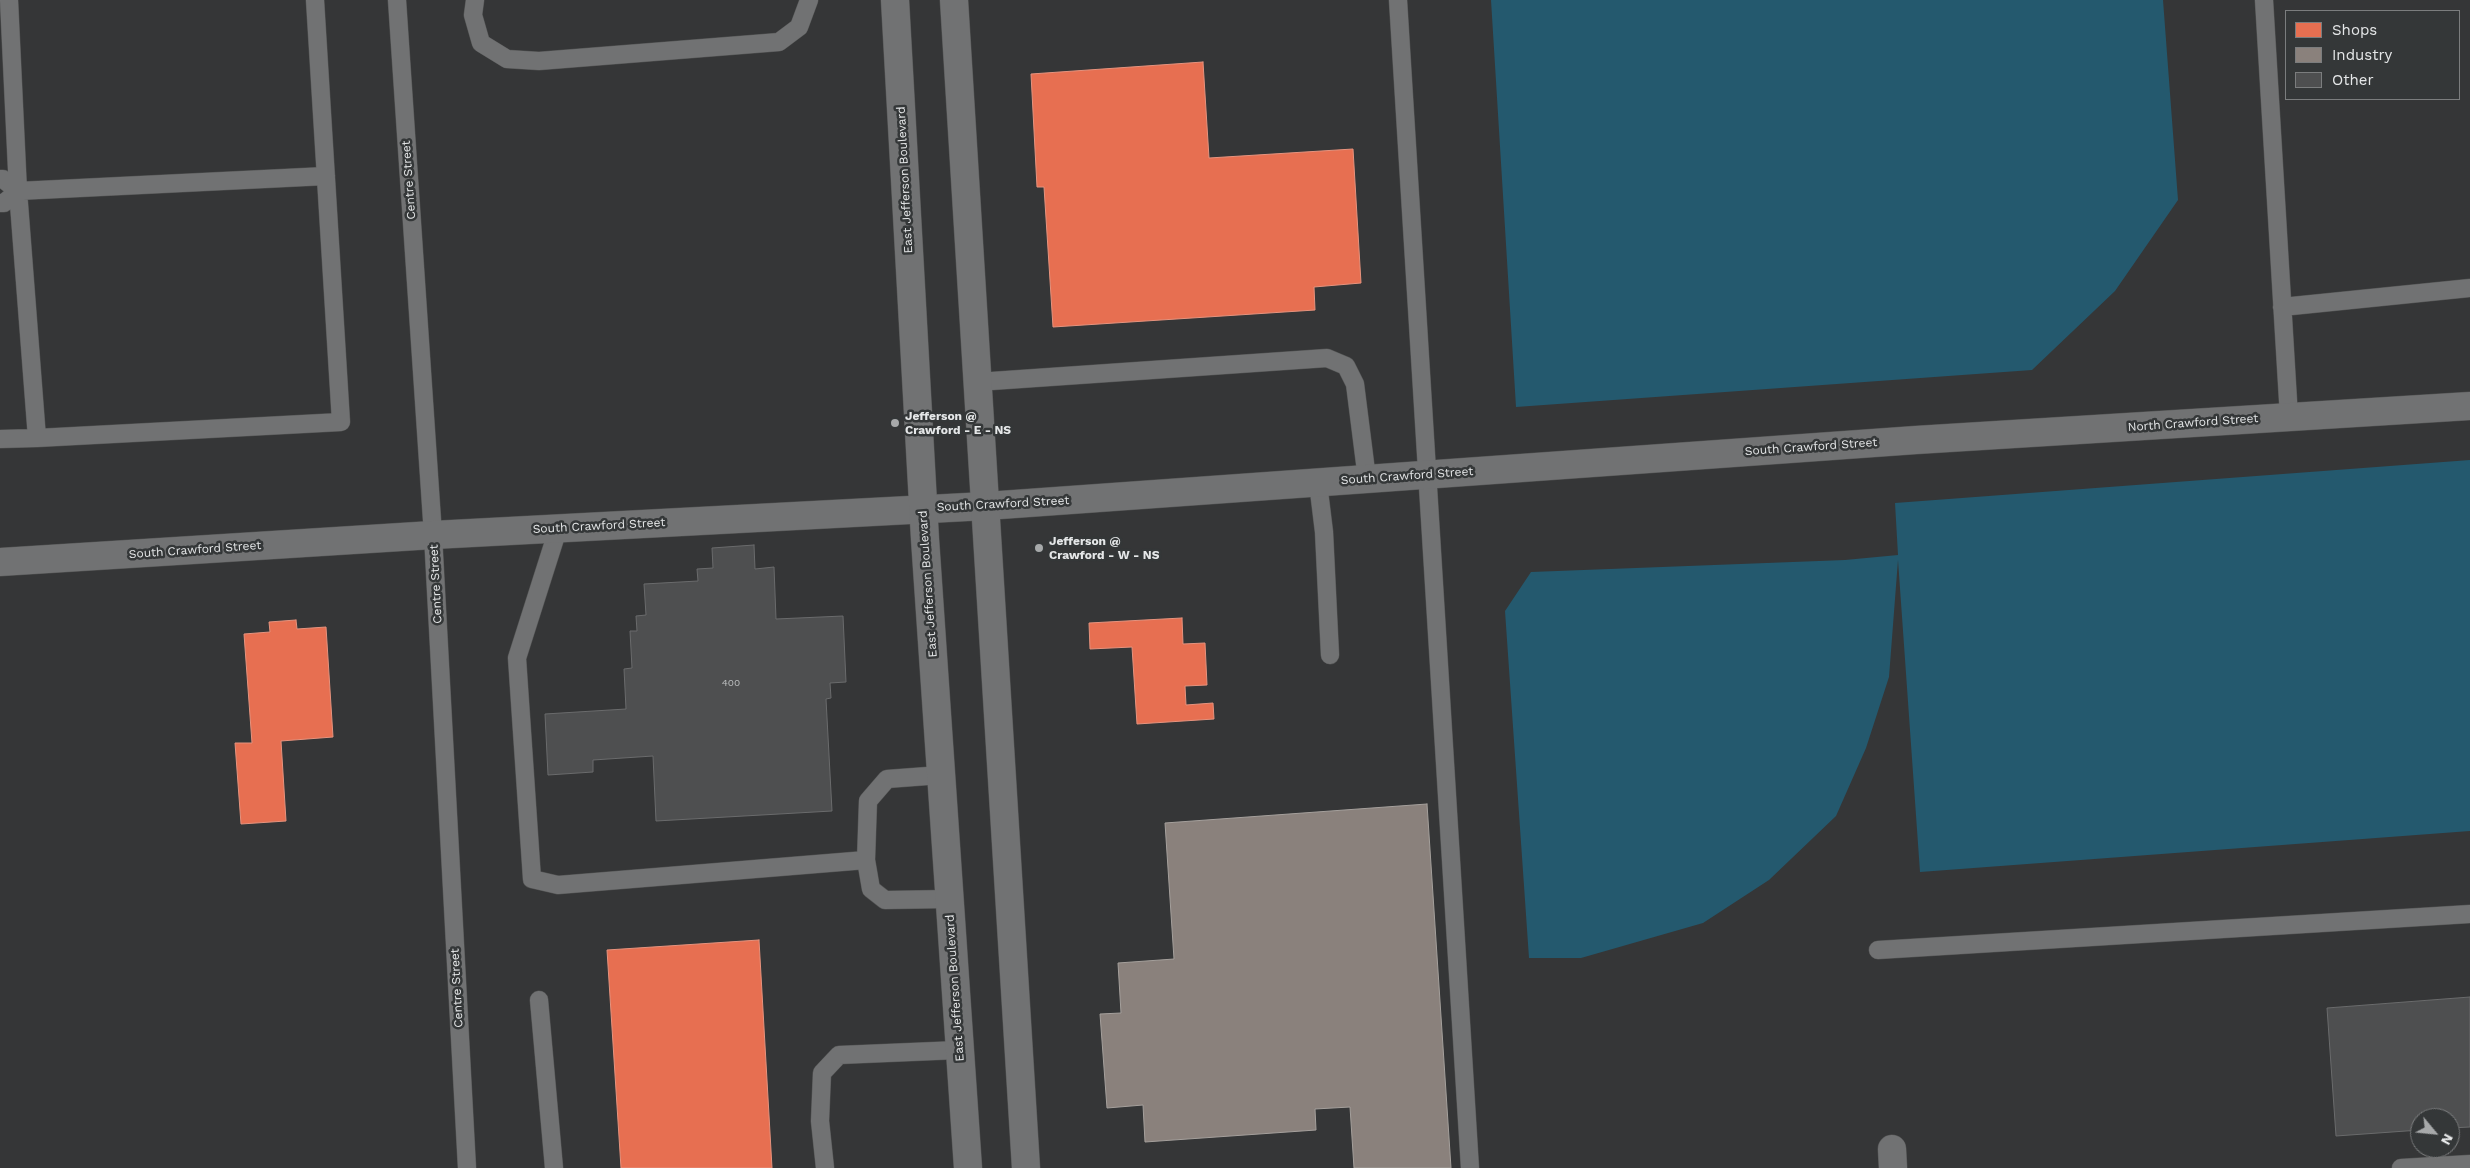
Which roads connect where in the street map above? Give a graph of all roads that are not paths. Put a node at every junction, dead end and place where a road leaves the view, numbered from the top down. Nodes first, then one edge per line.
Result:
1 (9, 0) edge
2 (315, 0) edge
3 (397, 0) edge
4 (475, 0) edge
5 (809, 0) edge
6 (895, 0) edge
7 (954, 0) edge
8 (1398, 0) edge
9 (2264, 0) edge
10 (326, 176) junction
11 (0, 179) edge
12 (18, 191) junction
13 (0, 203) edge
14 (2470, 288) edge
15 (2282, 307) junction
16 (977, 382) junction
17 (2470, 406) edge
18 (2289, 417) junction
19 (37, 438) junction
20 (0, 439) edge
21 (1916, 440) joint
22 (1427, 474) junction
23 (1367, 479) junction
24 (1318, 483) junction
25 (986, 506) junction
26 (923, 508) junction
27 (558, 529) junction
28 (433, 535) junction
29 (0, 562) edge
30 (1330, 655) dead end
31 (940, 775) junction
32 (866, 860) junction
33 (948, 899) junction
34 (2470, 914) edge
35 (1878, 950) dead end
36 (539, 1000) dead end
37 (959, 1050) junction
38 (2470, 1164) edge
39 (467, 1168) edge
40 (554, 1168) edge
41 (825, 1168) edge
42 (968, 1168) edge
43 (1026, 1168) edge
44 (1470, 1168) edge
45 (2401, 1168) edge

1 - 12 lane
2 - 10 lane
3 - 28 lane, Centre Street
4 - 5 lane
6 - 26 street, East Jefferson Boulevard
7 - 16 street
8 - 22 lane
9 - 15 lane
10 - 12 lane
10 - 19 lane
11 - 12 lane
12 - 13 lane
12 - 19 lane
14 - 15 lane
15 - 18 lane
16 - 23 lane
16 - 25 street
17 - 18 street, North Crawford Street
18 - 21 street, North Crawford Street
19 - 20 lane
21 - 22 street, South Crawford Street
22 - 23 street, South Crawford Street
22 - 44 lane
23 - 24 street, South Crawford Street
24 - 25 street, South Crawford Street
24 - 30 lane
25 - 26 street, South Crawford Street
25 - 43 street
26 - 27 street, South Crawford Street
26 - 31 street, East Jefferson Boulevard
27 - 28 street, South Crawford Street
27 - 32 lane
28 - 29 street, South Crawford Street
28 - 39 lane, Centre Street
31 - 32 lane
31 - 33 street, East Jefferson Boulevard
32 - 33 lane
33 - 37 street, East Jefferson Boulevard
34 - 35 lane
36 - 40 lane
37 - 41 lane
37 - 42 street, East Jefferson Boulevard
38 - 45 lane

